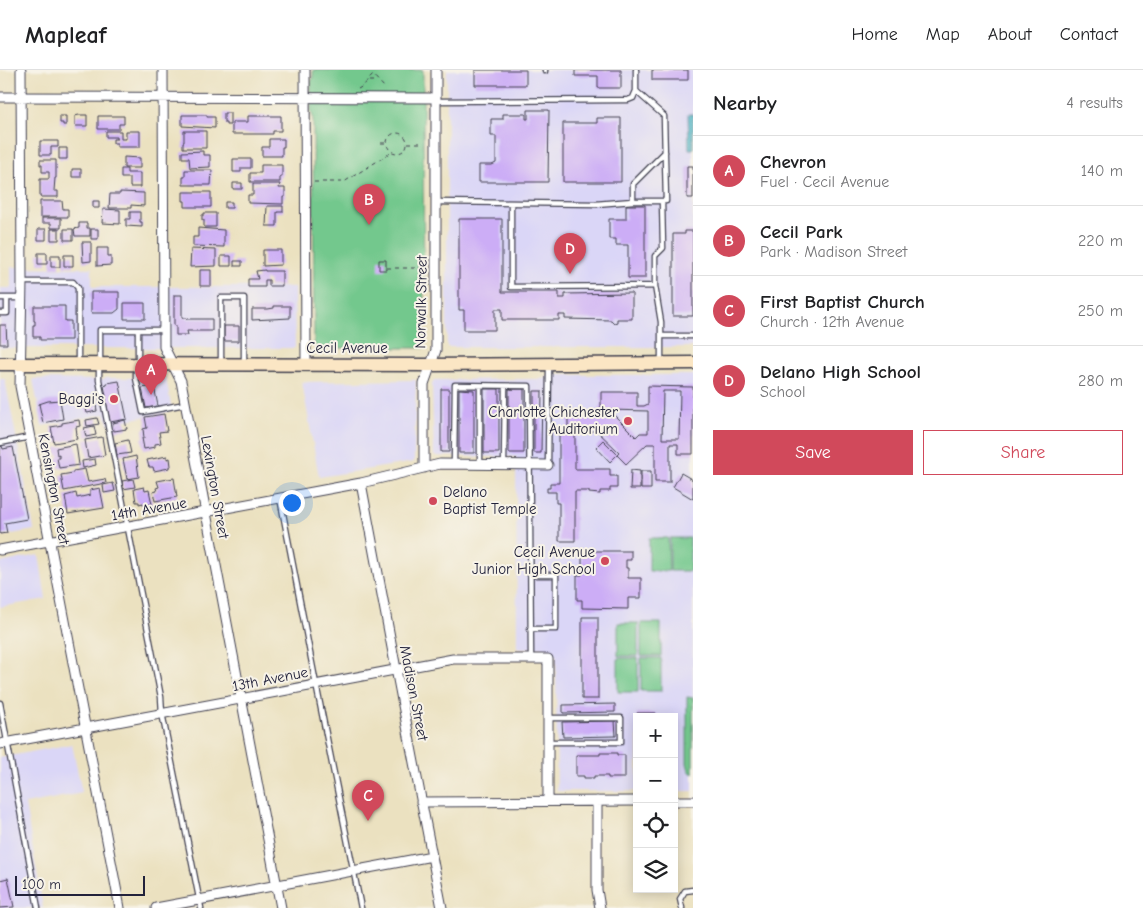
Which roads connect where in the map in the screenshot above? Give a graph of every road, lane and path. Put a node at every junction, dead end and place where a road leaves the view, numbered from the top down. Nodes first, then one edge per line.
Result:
1 (20, 70) edge
2 (163, 70) edge
3 (305, 70) edge
4 (373, 70) edge
5 (436, 70) edge
6 (636, 70) edge
7 (373, 75) junction
8 (368, 81) junction
9 (377, 81) junction
10 (363, 86) junction
11 (357, 89) dead end
12 (364, 89) dead end
13 (387, 89) dead end
14 (636, 91) junction
15 (0, 97) edge
16 (21, 98) junction
17 (163, 98) junction
18 (305, 98) junction
19 (436, 100) junction
20 (381, 143) dead end
21 (387, 143) junction
22 (408, 143) junction
23 (424, 143) dead end
24 (392, 152) junction
25 (665, 152) junction
26 (314, 182) dead end
27 (633, 201) junction
28 (662, 201) junction
29 (436, 202) junction
30 (511, 203) junction
31 (387, 268) dead end
32 (424, 268) dead end
33 (22, 282) junction
34 (654, 286) junction
35 (0, 298) edge
36 (7, 298) junction
37 (21, 298) junction
38 (0, 313) edge
39 (138, 330) junction
40 (163, 330) junction
41 (661, 336) junction
42 (693, 336) edge
43 (693, 362) edge
44 (661, 363) junction
45 (0, 364) edge
46 (21, 364) junction
47 (78, 364) junction
48 (99, 364) junction
49 (137, 364) junction
50 (172, 364) junction
51 (222, 364) junction
52 (244, 364) junction
53 (306, 364) junction
54 (549, 364) junction
55 (430, 365) junction
56 (480, 386) junction
57 (505, 386) junction
58 (185, 404) junction
59 (30, 438) junction
60 (0, 443) edge
61 (529, 460) junction
62 (454, 464) junction
63 (480, 465) junction
64 (504, 465) junction
65 (548, 465) joint
66 (424, 468) junction
67 (361, 483) junction
68 (280, 498) junction
69 (205, 513) junction
70 (127, 526) junction
71 (49, 541) junction
72 (0, 550) edge
73 (530, 575) junction
74 (530, 629) junction
75 (531, 659) junction
76 (396, 669) junction
77 (316, 684) junction
78 (240, 698) junction
79 (0, 703) edge
80 (162, 713) junction
81 (548, 718) junction
82 (86, 728) junction
83 (548, 742) junction
84 (4, 743) edge
85 (548, 801) junction
86 (597, 801) junction
87 (633, 801) edge
88 (678, 801) edge
89 (693, 801) edge
90 (422, 802) junction
91 (432, 856) junction
92 (352, 871) junction
93 (277, 885) junction
94 (693, 890) edge
95 (200, 904) edge
96 (38, 908) edge
97 (120, 908) edge
98 (156, 908) edge
99 (281, 908) edge
100 (361, 908) edge
101 (442, 908) edge
102 (600, 908) edge
103 (682, 908) edge

1 - 16 street, Kensington Street
2 - 17 street, Lexington Street
3 - 18 street
4 - 7 path
5 - 19 street, Norwalk Street
6 - 14 lane
7 - 8 path
7 - 9 path
8 - 9 path
8 - 10 path
9 - 13 path
10 - 11 path
10 - 12 path
14 - 19 lane
14 - 25 lane
15 - 16 street
16 - 17 street
16 - 33 street, Kensington Street
17 - 18 street
17 - 40 street, Lexington Street
18 - 19 street
18 - 53 street
19 - 29 street, Norwalk Street
20 - 21 path
21 - 22 path
21 - 24 path
22 - 23 path
22 - 24 path
24 - 26 path
25 - 27 lane
25 - 28 lane
27 - 28 lane
27 - 30 lane
28 - 34 lane
29 - 30 lane
29 - 55 street, Norwalk Street
30 - 34 lane
31 - 32 path
33 - 37 street, Kensington Street
33 - 47 lane
34 - 41 lane
35 - 36 lane
36 - 37 lane
36 - 38 lane
37 - 46 street, Kensington Street
39 - 40 lane
39 - 48 lane
39 - 49 lane
40 - 50 street, Lexington Street
41 - 42 lane
41 - 44 lane
43 - 44 main road, Cecil Avenue
44 - 54 main road, Cecil Avenue
45 - 46 main road, Cecil Avenue
46 - 47 main road, Cecil Avenue
46 - 59 street, Kensington Street
47 - 48 main road, Cecil Avenue
48 - 49 main road, Cecil Avenue
48 - 70 lane
49 - 50 main road, Cecil Avenue
49 - 58 lane
50 - 51 main road, Cecil Avenue
50 - 58 street, Lexington Street
51 - 52 main road, Cecil Avenue
51 - 52 lane
52 - 53 main road, Cecil Avenue
53 - 55 main road, Cecil Avenue
54 - 55 main road, Cecil Avenue
54 - 65 lane
55 - 66 street, Norwalk Street
56 - 57 lane
56 - 62 lane
56 - 63 lane
57 - 61 lane
57 - 64 lane
58 - 69 street, Lexington Street
59 - 60 lane
59 - 71 street, Kensington Street
61 - 64 street
61 - 65 street
61 - 73 lane
62 - 63 street
62 - 66 street
63 - 64 street
66 - 67 street
67 - 68 street, 14th Avenue
67 - 76 street, Madison Street
68 - 69 street, 14th Avenue
68 - 77 lane
69 - 70 street, 14th Avenue
69 - 78 street, Lexington Street
70 - 71 street, 14th Avenue
70 - 80 lane
71 - 72 street, 14th Avenue
71 - 82 street, Kensington Street
73 - 74 lane
73 - 74 lane
74 - 75 lane
75 - 76 street, 13th Avenue
75 - 81 street, 13th Avenue
76 - 77 street, 13th Avenue
76 - 90 street, Madison Street
77 - 78 street, 13th Avenue
77 - 92 lane
78 - 80 street, 13th Avenue
78 - 93 street, Lexington Street
79 - 84 lane
80 - 82 street, 13th Avenue
80 - 95 lane
81 - 83 street
81 - 83 lane
82 - 84 street, 13th Avenue
82 - 97 street, Kensington Street
83 - 85 street
84 - 96 lane
85 - 86 street
85 - 90 street
86 - 87 street
86 - 102 street
88 - 89 street
90 - 91 street, Madison Street
91 - 92 street
91 - 101 street, Madison Street
92 - 93 street
92 - 100 lane
93 - 95 street
93 - 99 street, Lexington Street
94 - 103 lane
95 - 98 street

